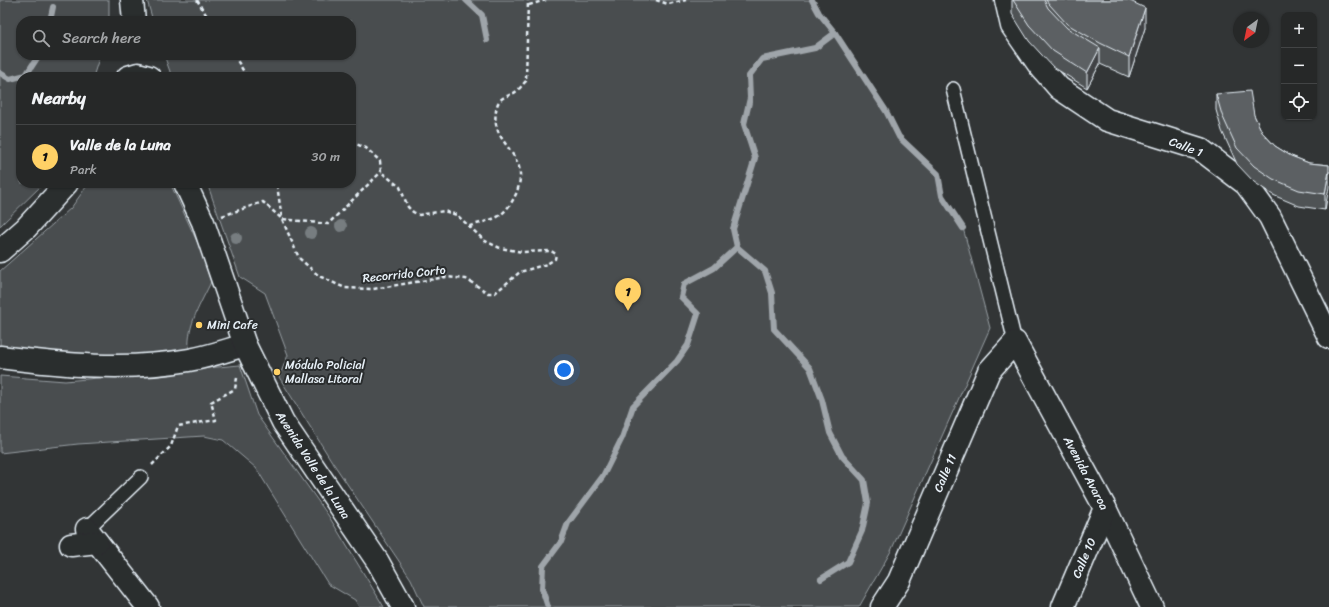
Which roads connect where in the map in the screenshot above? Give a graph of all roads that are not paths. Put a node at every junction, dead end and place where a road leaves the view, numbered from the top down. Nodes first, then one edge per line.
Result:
1 (132, 0) edge
2 (1006, 0) edge
3 (134, 16) edge
4 (953, 89) dead end
5 (62, 188) edge
6 (186, 188) edge
7 (0, 251) edge
8 (1329, 336) edge
9 (1014, 342) junction
10 (245, 345) junction
11 (0, 357) edge
12 (141, 477) road end
13 (1105, 508) junction
14 (92, 535) junction
15 (71, 545) dead end
16 (148, 607) edge
17 (403, 607) edge
18 (882, 607) edge
19 (1063, 607) edge
20 (1152, 607) edge

1 - 3 street
2 - 8 street, Calle 1
4 - 9 lane
5 - 7 street
6 - 10 street, Avenida Valle de la Luna
9 - 13 street, Avenida Avaroa
9 - 18 street, Calle 11
10 - 11 street
10 - 17 street, Avenida Valle de la Luna
12 - 14 lane
13 - 19 street, Calle 10
13 - 20 street, Avenida Avaroa
14 - 15 street
14 - 16 street

